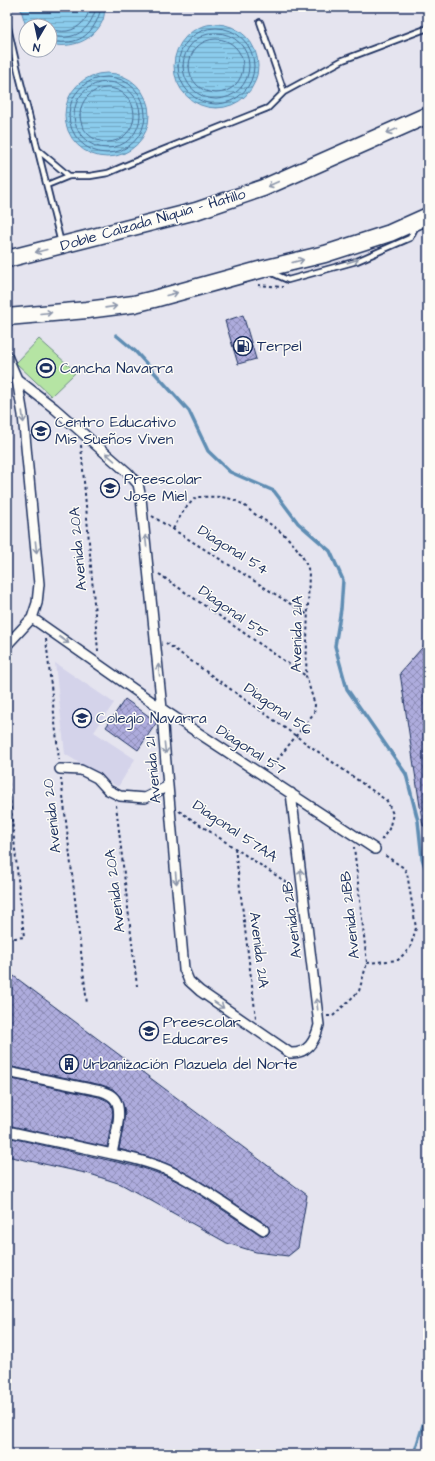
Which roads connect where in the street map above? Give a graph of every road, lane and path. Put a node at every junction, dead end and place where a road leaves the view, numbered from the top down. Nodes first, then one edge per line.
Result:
1 (260, 22) dead end
2 (7, 23) edge
3 (428, 28) edge
4 (284, 92) junction
5 (428, 116) edge
6 (38, 149) junction
7 (69, 176) junction
8 (47, 184) junction
9 (424, 218) edge
10 (7, 242) edge
11 (62, 246) junction
12 (8, 259) edge
13 (7, 317) edge
14 (7, 356) edge
15 (17, 379) junction
16 (80, 431) junction
17 (143, 510) junction
18 (173, 529) junction
19 (148, 566) junction
20 (308, 615) junction
21 (32, 618) junction
22 (44, 626) junction
23 (155, 636) junction
24 (7, 645) edge
25 (99, 665) junction
26 (306, 676) junction
27 (162, 709) junction
28 (297, 736) junction
29 (60, 769) junction
30 (7, 771) edge
31 (265, 776) junction
32 (168, 786) junction
33 (291, 793) junction
34 (115, 794) junction
35 (8, 799) edge
36 (170, 805) junction
37 (352, 834) junction
38 (235, 848) junction
39 (375, 849) junction
40 (304, 894) junction
41 (7, 939) edge
42 (366, 963) junction
43 (137, 986) dead end
44 (87, 1004) dead end
45 (318, 1017) junction
46 (258, 1031) junction
47 (7, 1072) edge
48 (7, 1131) edge
49 (112, 1154) junction
50 (264, 1230) dead end

1 - 4 lane
2 - 6 lane
3 - 4 lane
4 - 7 lane
5 -> 11 highway, Doble Calzada Niquia - Hatillo
6 - 7 lane
6 - 8 lane
7 - 8 lane
8 - 11 lane
13 -> 9 highway
10 - 12 lane
11 -> 12 highway, Doble Calzada Niquia - Hatillo
14 - 15 street
15 - 16 street
15 -> 21 street
17 -> 16 street, Avenida 21
16 - 25 path, Avenida 20A
17 - 18 path, Diagonal 54
19 -> 17 street, Avenida 21
18 - 20 path, Diagonal 54
18 - 20 path, Avenida 21A
19 - 23 street, Avenida 21
19 - 26 path, Diagonal 55
20 - 26 path, Avenida 21A
21 - 22 street, Diagonal 57
21 - 24 street
22 -> 25 street, Diagonal 57
22 - 29 path, Avenida 20
27 -> 23 street, Avenida 21
23 - 28 path, Diagonal 56
25 - 27 street, Diagonal 57
26 - 28 path, Avenida 21A
27 - 31 street, Diagonal 57
27 -> 32 street, Avenida 21
28 - 31 path, Avenida 21A
28 - 39 path, Diagonal 56
29 - 34 street
29 - 44 path, Avenida 20
30 - 35 path
31 - 33 street, Diagonal 57
32 - 34 street
32 - 36 street, Avenida 21
33 - 37 street, Diagonal 57
40 -> 33 street, Avenida 21B
34 - 43 path, Avenida 20A
35 - 41 path
36 - 38 path, Diagonal 57AA
36 -> 46 street, Avenida 21
37 - 39 street, Diagonal 57
37 - 42 path, Avenida 21BB
38 - 40 path, Diagonal 57AA
38 - 46 path, Avenida 21A
39 - 42 path
45 -> 40 street, Avenida 21B
42 - 45 path, Avenida 21BB
45 - 46 street, Avenida 21B
47 - 49 street
48 - 49 street
49 - 50 street

